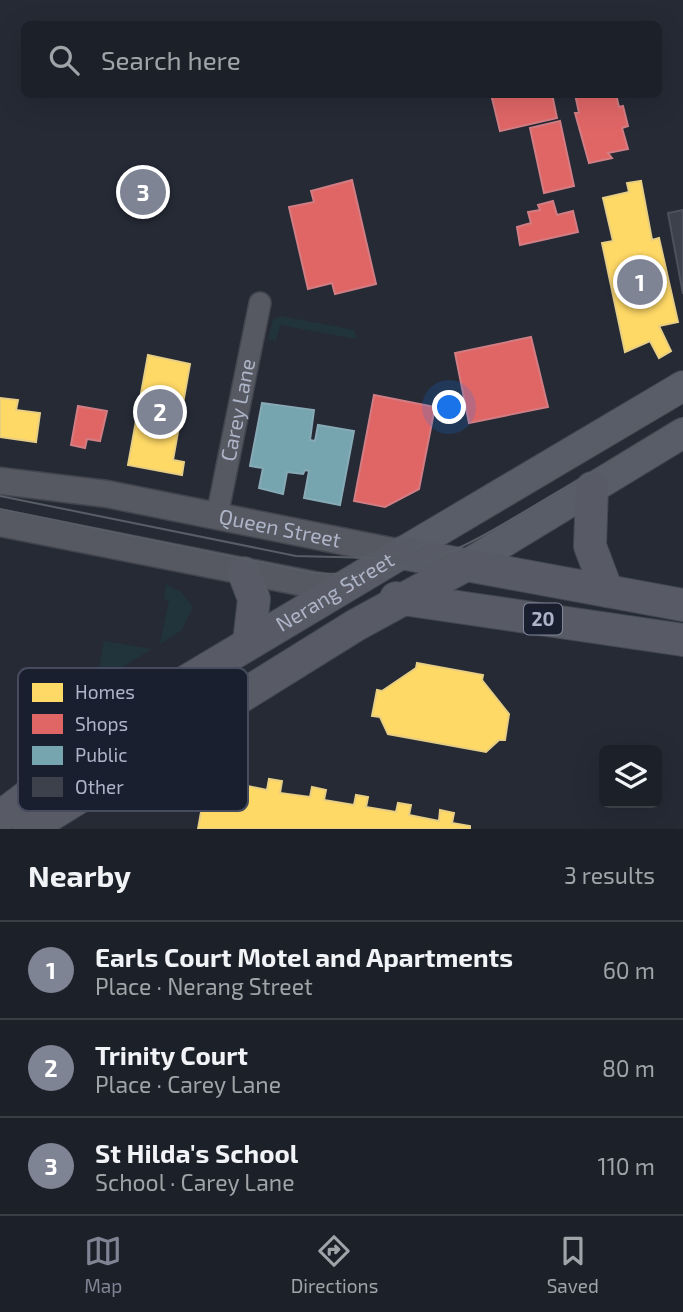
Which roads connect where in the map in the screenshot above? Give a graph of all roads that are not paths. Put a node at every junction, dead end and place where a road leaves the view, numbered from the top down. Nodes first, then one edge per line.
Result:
1 (260, 303) dead end
2 (683, 386) edge
3 (683, 433) edge
4 (0, 481) edge
5 (592, 488) junction
6 (217, 516) junction
7 (0, 523) edge
8 (401, 553) junction
9 (466, 565) junction
10 (244, 573) junction
11 (340, 590) junction
12 (607, 591) junction
13 (402, 599) junction
14 (683, 605) edge
15 (683, 640) edge
16 (249, 642) junction
17 (208, 668) edge
18 (248, 690) edge
19 (18, 803) edge
20 (56, 811) edge
21 (0, 817) edge
22 (28, 829) edge

1 - 6 street, Carey Lane
2 - 8 main road, Nerang Street
3 - 5 main road, Nerang Street
4 - 6 street, Queen Street
5 - 9 main road, Nerang Street
5 - 12 main road
6 - 8 street, Queen Street
7 - 10 street
8 - 9 main road, Queen Street / 20
8 - 11 main road, Nerang Street
9 - 12 main road, Queen Street / 20
9 - 13 main road, Nerang Street
10 - 11 street
10 - 16 main road
11 - 13 main road, 20
11 - 16 main road, Nerang Street
12 - 14 main road, Queen Street / 20
13 - 15 main road, 20
13 - 18 main road, Nerang Street
16 - 17 main road, Nerang Street
19 - 21 main road, Nerang Street
20 - 22 main road, Nerang Street

